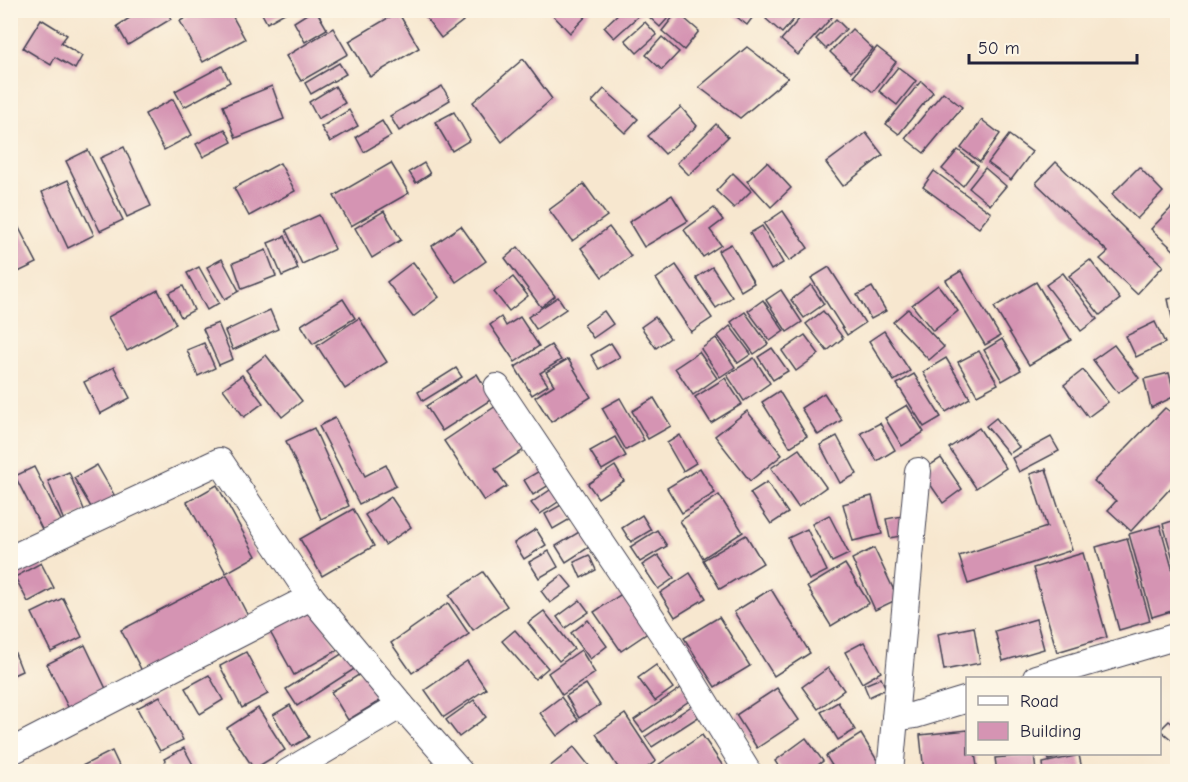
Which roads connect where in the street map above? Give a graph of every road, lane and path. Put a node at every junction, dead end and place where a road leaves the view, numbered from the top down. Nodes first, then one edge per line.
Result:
1 (497, 387) dead end
2 (918, 471) dead end
3 (10, 559) edge
4 (311, 597) junction
5 (1178, 636) edge
6 (1039, 677) edge
7 (966, 700) edge
8 (401, 705) junction
9 (895, 718) junction
10 (12, 751) edge
11 (288, 771) edge
12 (460, 771) edge
13 (748, 771) edge
14 (890, 771) edge

1 - 13 street
2 - 9 street
3 - 4 street
4 - 8 street
4 - 10 street
5 - 6 street
7 - 9 street
8 - 11 street
8 - 12 street
9 - 14 street

